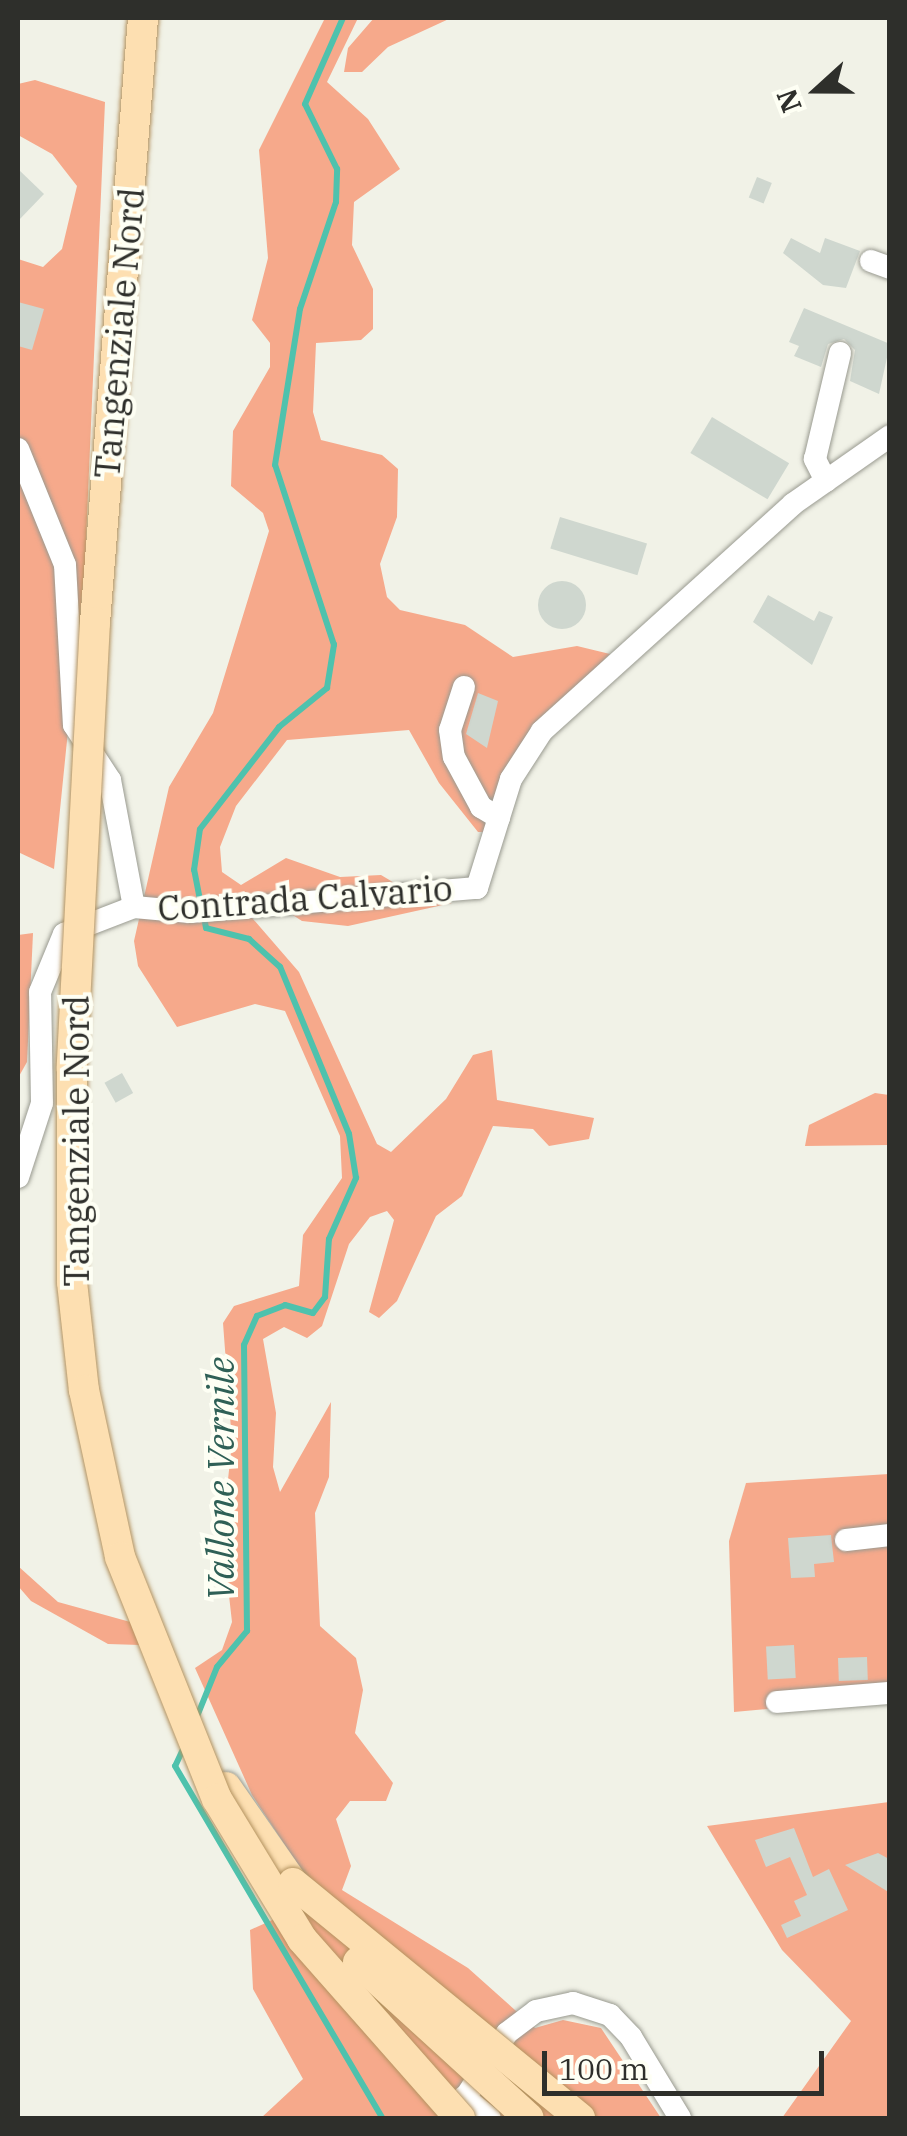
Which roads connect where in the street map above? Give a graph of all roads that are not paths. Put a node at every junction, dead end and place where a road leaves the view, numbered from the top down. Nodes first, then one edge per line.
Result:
1 (143, 18) edge
2 (840, 353) dead end
3 (890, 436) edge
4 (18, 449) edge
5 (826, 481) junction
6 (464, 686) dead end
7 (498, 818) junction
8 (134, 908) junction
9 (18, 1177) edge
10 (890, 1535) edge
11 (846, 1540) dead end
12 (890, 1693) edge
13 (777, 1702) dead end
14 (205, 1754) junction
15 (293, 1883) junction
16 (462, 2108) edge
17 (452, 2118) edge
18 (490, 2118) edge
19 (529, 2118) edge
20 (580, 2118) edge
21 (680, 2118) edge

1 - 14 main road, Tangenziale Nord, bridge
2 - 5 street
3 - 5 street, Contrada Calvario
4 - 8 street
5 - 7 street, Contrada Calvario
6 - 7 street
7 - 8 street, Contrada Calvario
8 - 9 street, Contrada Calvario
10 - 11 street
12 - 13 street
14 - 15 main road, Tangenziale Nord
14 - 16 main road, bridge
15 - 19 main road, Tangenziale Nord, bridge
15 - 20 main road, bridge
16 - 17 street
16 - 18 street
16 - 21 street

